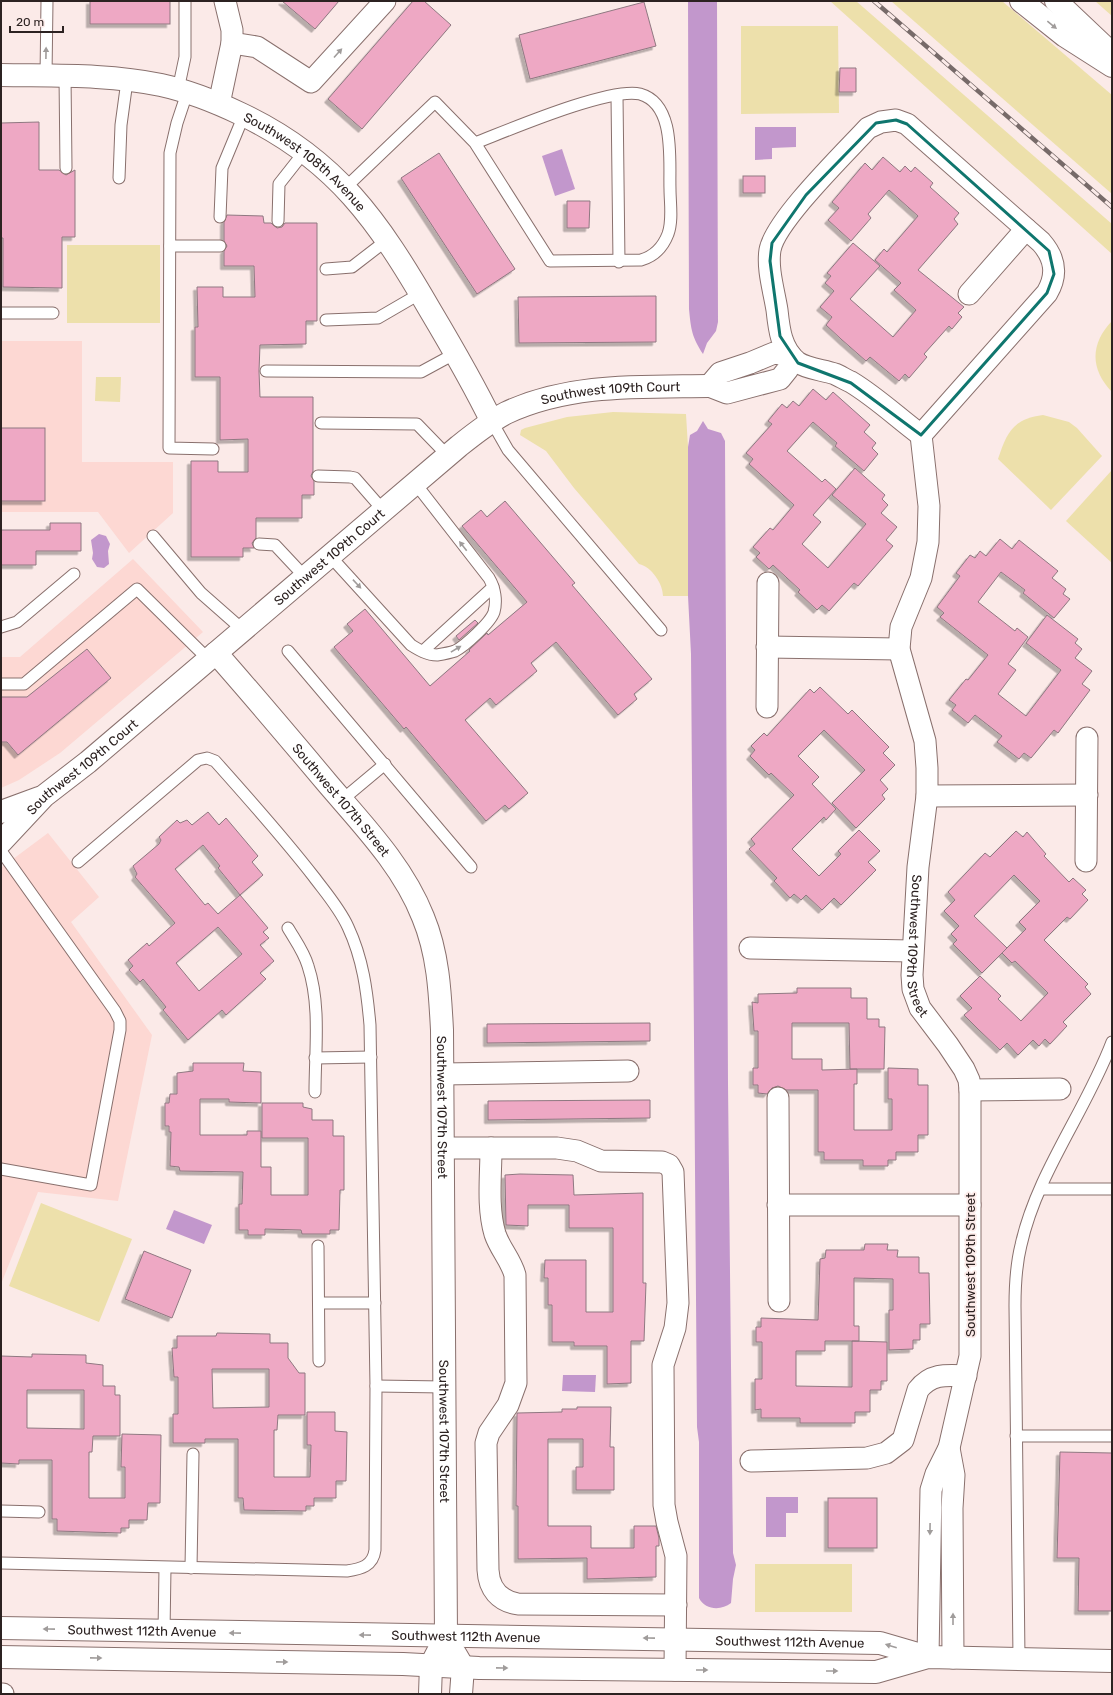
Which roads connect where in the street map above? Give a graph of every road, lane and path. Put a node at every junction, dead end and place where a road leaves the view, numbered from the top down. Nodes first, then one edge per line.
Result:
1 (185, 1) edge
2 (225, 1) edge
3 (385, 1) edge
4 (1021, 1) edge
5 (1056, 1) edge
6 (47, 4) edge
7 (232, 43) junction
8 (1112, 54) edge
9 (1112, 66) edge
10 (1, 76) edge
11 (55, 76) junction
12 (127, 81) junction
13 (182, 92) junction
14 (617, 96) junction
15 (219, 104) junction
16 (244, 115) junction
17 (475, 143) junction
18 (305, 151) junction
19 (66, 168) dead end
20 (119, 178) dead end
21 (345, 188) junction
22 (220, 218) dead end
23 (278, 221) dead end
24 (1026, 229) junction
25 (387, 240) junction
26 (170, 246) junction
27 (220, 246) dead end
28 (619, 262) junction
29 (326, 269) dead end
30 (421, 293) junction
31 (969, 294) dead end
32 (1, 313) edge
33 (53, 313) dead end
34 (326, 320) dead end
35 (456, 353) junction
36 (792, 356) junction
37 (266, 371) dead end
38 (709, 386) joint
39 (492, 422) junction
40 (321, 423) dead end
41 (920, 436) junction
42 (213, 449) dead end
43 (447, 456) junction
44 (318, 476) dead end
45 (415, 483) junction
46 (383, 510) junction
47 (153, 536) dead end
48 (259, 544) dead end
49 (330, 556) junction
50 (74, 574) dead end
51 (305, 577) junction
52 (768, 584) dead end
53 (493, 587) junction
54 (1, 627) edge
55 (243, 630) junction
56 (661, 630) dead end
57 (767, 647) junction
58 (899, 649) junction
59 (288, 651) dead end
60 (423, 651) junction
61 (212, 656) junction
62 (1, 684) edge
63 (767, 707) dead end
64 (1087, 738) dead end
65 (385, 764) junction
66 (1086, 795) junction
67 (44, 796) junction
68 (927, 796) junction
69 (342, 800) junction
70 (1, 812) edge
71 (1, 842) edge
72 (1, 851) edge
73 (1086, 861) dead end
74 (78, 862) dead end
75 (472, 867) dead end
76 (288, 928) dead end
77 (750, 948) dead end
78 (912, 951) junction
79 (1112, 1042) edge
80 (371, 1057) junction
81 (315, 1058) junction
82 (628, 1071) dead end
83 (442, 1074) junction
84 (1060, 1089) dead end
85 (970, 1090) junction
86 (315, 1092) dead end
87 (778, 1098) dead end
88 (443, 1148) junction
89 (491, 1148) junction
90 (1, 1169) edge
91 (1041, 1189) junction
92 (1112, 1189) edge
93 (778, 1204) junction
94 (970, 1205) junction
95 (318, 1246) dead end
96 (779, 1301) dead end
97 (319, 1303) junction
98 (375, 1303) junction
99 (319, 1361) dead end
100 (966, 1376) junction
101 (376, 1386) junction
102 (444, 1387) junction
103 (1016, 1436) junction
104 (1112, 1436) edge
105 (949, 1448) junction
106 (193, 1454) dead end
107 (750, 1461) dead end
108 (930, 1501) junction
109 (952, 1501) junction
110 (1, 1511) edge
111 (39, 1512) dead end
112 (1, 1563) edge
113 (165, 1568) junction
114 (191, 1568) junction
115 (676, 1605) junction
116 (1, 1628) edge
117 (164, 1632) junction
118 (446, 1636) junction
119 (675, 1639) junction
120 (1, 1656) edge
121 (928, 1657) junction
122 (953, 1658) junction
123 (1019, 1658) junction
124 (163, 1660) junction
125 (1112, 1661) edge
126 (431, 1665) junction
127 (463, 1667) junction
128 (675, 1670) junction
129 (430, 1694) edge
130 (461, 1694) edge

1 - 13 lane
2 - 7 street
7 -> 3 street
4 -> 9 main road
5 - 8 main road
11 -> 6 lane
7 - 15 street
10 - 11 main road, Southwest 108th Avenue
11 - 12 main road, Southwest 108th Avenue
11 - 19 lane
12 - 13 main road, Southwest 108th Avenue
12 - 20 lane
13 - 15 main road, Southwest 108th Avenue
13 - 26 lane
14 - 17 lane
14 - 28 lane
14 - 28 lane
15 - 16 main road, Southwest 108th Avenue
16 - 18 main road, Southwest 108th Avenue
16 - 22 lane
17 - 21 lane
17 - 28 lane
18 - 21 main road, Southwest 108th Avenue
18 - 23 lane
21 - 25 main road, Southwest 108th Avenue
24 - 31 street
24 - 36 street
24 - 41 street
25 - 29 lane
25 - 30 main road, Southwest 108th Avenue
26 - 27 lane
26 - 42 lane
30 - 34 lane
30 - 35 main road, Southwest 108th Avenue
32 - 33 lane
35 - 37 lane
35 - 39 main road, Southwest 108th Avenue
36 - 38 street, Southwest 109th Court
36 - 41 street
38 - 39 main road, Southwest 109th Court
39 - 43 main road, Southwest 109th Court
39 - 56 lane
40 - 43 lane
41 - 58 street, Southwest 109th Street
43 - 45 main road, Southwest 109th Court
44 - 46 lane
45 - 46 main road, Southwest 109th Court
53 -> 45 lane
46 - 49 main road, Southwest 109th Court
47 - 55 lane
48 - 51 lane
49 - 51 main road, Southwest 109th Court
49 -> 60 lane
50 - 54 lane
51 - 55 main road, Southwest 109th Court
52 - 57 street
53 - 60 lane
60 -> 53 lane
55 - 61 main road, Southwest 109th Court
57 - 58 street
57 - 63 street
58 - 68 street, Southwest 109th Street
59 - 65 lane
61 - 62 lane
61 - 67 main road, Southwest 109th Court
61 - 69 main road, Southwest 107th Street
64 - 66 street
65 - 69 lane
65 - 75 lane
66 - 68 street
66 - 73 street
67 - 70 main road
67 - 71 main road, Southwest 109th Court
68 - 78 street, Southwest 109th Street
69 - 83 main road, Southwest 107th Street
72 - 90 lane
74 - 80 lane
76 - 81 lane
77 - 78 street
78 - 85 street, Southwest 109th Street
79 - 91 lane
80 - 81 lane
80 - 98 lane
81 - 86 lane
82 - 83 street
83 - 88 main road, Southwest 107th Street
84 - 85 street
85 - 94 street, Southwest 109th Street
87 - 93 street
88 - 89 street
88 - 102 main road, Southwest 107th Street
89 - 115 street
89 - 115 street
91 - 92 lane
91 - 103 lane
93 - 94 street
93 - 96 street
94 - 100 street, Southwest 109th Street
95 - 97 lane
97 - 98 lane
97 - 99 lane
98 - 101 lane
100 - 105 street, Southwest 109th Street
100 - 107 street
101 - 102 lane
101 - 114 lane
102 - 118 main road, Southwest 107th Street
103 - 104 lane
103 - 123 lane
105 - 108 street, Southwest 109th Street
105 - 109 street, Southwest 109th Street
106 - 114 lane
108 - 109 lane
108 -> 121 street, Southwest 109th Street
122 -> 109 street, Southwest 109th Street
110 - 111 lane
112 - 113 lane
113 - 114 lane
113 - 117 lane
115 - 119 street
117 -> 116 main road, Southwest 112th Avenue
118 -> 117 main road, Southwest 112th Avenue
117 - 124 main road
119 -> 118 main road, Southwest 112th Avenue
118 - 126 main road, Southwest 107th Street
118 - 127 main road, Southwest 107th Street
121 -> 119 main road, Southwest 112th Avenue
119 - 128 street
120 -> 124 main road, Southwest 112th Avenue
121 - 122 main road, Southwest 112th Avenue
128 -> 121 main road, Southwest 112th Avenue
122 - 123 main road, Southwest 112th Avenue
123 - 125 main road, Southwest 112th Avenue
124 -> 126 main road, Southwest 112th Avenue
126 - 127 main road, Southwest 112th Avenue
126 - 129 main road, Southwest 107th Street
127 -> 128 main road, Southwest 112th Avenue
127 - 130 main road

